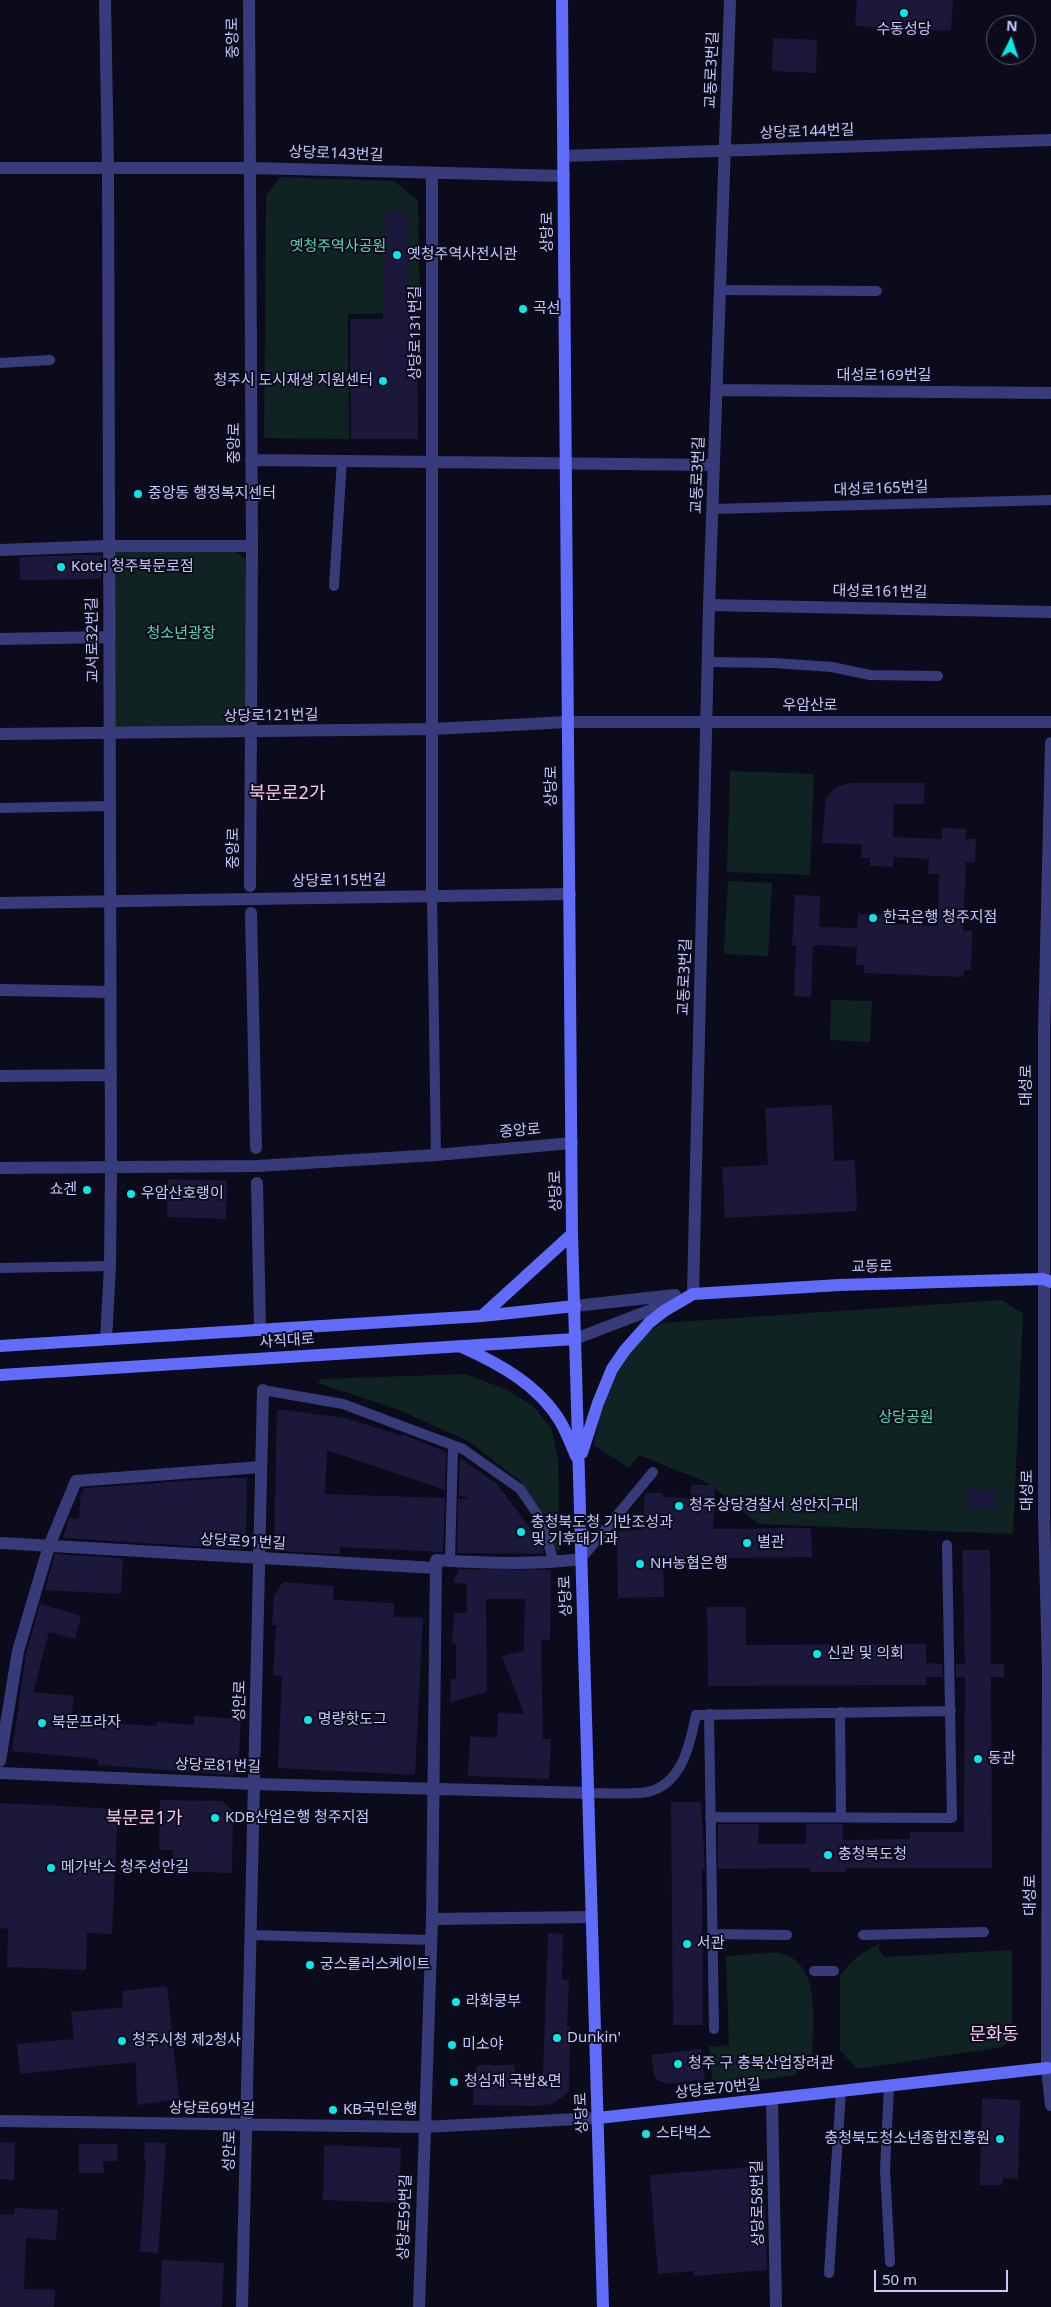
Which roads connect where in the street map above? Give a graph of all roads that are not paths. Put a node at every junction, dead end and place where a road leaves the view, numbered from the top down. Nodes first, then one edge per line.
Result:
1 (105, 0) edge
2 (249, 0) edge
3 (562, 0) edge
4 (730, 0) edge
5 (1051, 140) edge
6 (726, 152) junction
7 (563, 156) junction
8 (108, 167) junction
9 (0, 168) edge
10 (251, 168) junction
11 (432, 173) junction
12 (564, 176) junction
13 (720, 290) junction
14 (877, 291) dead end
15 (50, 360) dead end
16 (0, 363) edge
17 (717, 390) junction
18 (1051, 393) edge
19 (251, 460) junction
20 (342, 460) junction
21 (432, 462) junction
22 (566, 464) junction
23 (714, 465) junction
24 (1051, 500) edge
25 (713, 509) junction
26 (108, 546) junction
27 (252, 546) junction
28 (0, 550) edge
29 (334, 586) dead end
30 (709, 605) junction
31 (1051, 612) edge
32 (109, 638) junction
33 (0, 639) edge
34 (708, 662) junction
35 (938, 676) dead end
36 (568, 722) junction
37 (708, 722) junction
38 (1051, 722) edge
39 (432, 729) junction
40 (110, 733) junction
41 (250, 733) junction
42 (0, 734) edge
43 (1051, 743) edge
44 (110, 806) junction
45 (0, 808) edge
46 (1049, 874) edge
47 (250, 886) dead end
48 (570, 894) junction
49 (432, 896) junction
50 (110, 902) junction
51 (0, 904) edge
52 (251, 913) dead end
53 (0, 990) edge
54 (110, 992) junction
55 (111, 1075) junction
56 (0, 1076) edge
57 (572, 1143) junction
58 (256, 1148) dead end
59 (436, 1155) junction
60 (0, 1168) edge
61 (111, 1168) junction
62 (257, 1183) dead end
63 (572, 1234) junction
64 (110, 1266) junction
65 (0, 1268) edge
66 (1047, 1281) edge
67 (693, 1294) junction
68 (574, 1306) junction
69 (482, 1316) junction
70 (260, 1330) junction
71 (106, 1339) junction
72 (575, 1339) junction
73 (0, 1346) edge
74 (460, 1346) junction
75 (0, 1375) edge
76 (262, 1390) joint
77 (453, 1445) junction
78 (579, 1463) junction
79 (261, 1467) junction
80 (654, 1472) dead end
81 (1048, 1516) edge
82 (0, 1543) edge
83 (947, 1545) dead end
84 (49, 1546) junction
85 (259, 1559) junction
86 (581, 1559) junction
87 (450, 1561) junction
88 (554, 1562) junction
89 (436, 1568) junction
90 (1050, 1666) edge
91 (951, 1711) junction
92 (840, 1712) junction
93 (709, 1714) junction
94 (0, 1761) edge
95 (0, 1772) edge
96 (254, 1784) junction
97 (434, 1788) junction
98 (588, 1793) junction
99 (841, 1817) junction
100 (710, 1818) junction
101 (592, 1917) junction
102 (432, 1919) junction
103 (984, 1932) dead end
104 (713, 1934) junction
105 (787, 1935) dead end
106 (863, 1935) dead end
107 (251, 1936) junction
108 (431, 1940) junction
109 (814, 1971) dead end
110 (834, 1971) dead end
111 (714, 2029) dead end
112 (1049, 2068) edge
113 (890, 2086) junction
114 (841, 2091) junction
115 (772, 2099) junction
116 (1051, 2105) edge
117 (598, 2118) junction
118 (0, 2121) edge
119 (247, 2126) junction
120 (424, 2128) junction
121 (890, 2262) dead end
122 (829, 2274) dead end
123 (242, 2307) edge
124 (419, 2307) edge
125 (603, 2307) edge
126 (776, 2307) edge

1 - 8 street
2 - 10 street, 중앙로
3 - 7 main road, 상당로
4 - 6 street, 교동로3번길
5 - 6 street, 상당로144번길
6 - 7 street, 상당로144번길
6 - 13 street, 교동로3번길
7 - 12 main road, 상당로
8 - 9 street, 상당로143번길
8 - 10 street, 상당로143번길
8 - 26 street
10 - 11 street, 상당로143번길
10 - 19 street, 중앙로
11 - 12 street, 상당로143번길
11 - 21 street, 상당로131번길
12 - 22 main road, 상당로
13 - 14 lane
13 - 17 street, 교동로3번길
15 - 16 lane
17 - 18 street, 대성로169번길
17 - 23 street, 교동로3번길
19 - 20 street
19 - 27 street, 중앙로
20 - 21 street
20 - 29 lane
21 - 22 street
21 - 39 street, 상당로131번길
22 - 23 street
22 - 36 main road, 상당로
23 - 25 street, 교동로3번길
24 - 25 lane, 대성로165번길
25 - 30 street, 교동로3번길
26 - 27 street
26 - 28 street
26 - 32 street, 교서로32번길
27 - 41 street, 중앙로
30 - 31 street, 대성로161번길
30 - 34 street, 교동로3번길
32 - 33 street
32 - 40 street, 교서로32번길
34 - 35 lane
34 - 37 street, 교동로3번길
36 - 37 street, 우암산로
36 - 39 street, 상당로121번길
36 - 48 main road, 상당로
37 - 38 street, 우암산로
37 - 67 street, 교동로3번길
39 - 41 street, 상당로121번길
39 - 49 street
40 - 41 street, 상당로121번길
40 - 42 street, 상당로121번길
40 - 44 street
41 - 47 street, 중앙로
43 - 46 street, 대성로
44 - 45 lane
44 - 50 street
46 - 66 street, 대성로
48 - 49 street, 상당로115번길
48 - 57 main road, 상당로
49 - 50 street, 상당로115번길
49 - 59 lane
50 - 51 street, 상당로115번길
50 - 54 street
52 - 58 street
53 - 54 street
54 - 55 street
55 - 56 street
55 - 61 street
57 - 59 street, 중앙로
57 - 63 main road, 상당로
59 - 61 street, 중앙로
60 - 61 street, 중앙로
61 - 64 street
62 - 70 street
63 - 68 main road, 상당로
63 - 69 main road
64 - 65 lane
64 - 71 street
66 - 67 main road, 교동로
66 - 81 street, 대성로
67 - 68 street, 교동로
67 - 72 street, 교동로
67 - 78 main road
68 - 69 main road, 사직대로
68 - 72 main road, 상당로
69 - 70 main road, 사직대로
70 - 71 main road, 사직대로
71 - 73 main road, 사직대로
72 - 74 main road, 사직대로
72 - 78 main road, 상당로
74 - 75 main road, 사직대로
74 - 78 main road
76 - 77 lane
76 - 79 street, 성안로
77 - 87 lane
77 - 88 lane
78 - 86 main road, 상당로
79 - 84 street
79 - 85 street, 성안로
80 - 86 lane
81 - 90 street, 대성로
82 - 84 street, 상당로91번길
83 - 91 lane
84 - 85 street, 상당로91번길
84 - 94 street
85 - 89 street, 상당로91번길
85 - 96 street, 성안로
86 - 88 street, 상당로91번길
86 - 98 main road, 상당로
87 - 88 street, 상당로91번길
87 - 89 street, 상당로91번길
89 - 97 street
90 - 112 street, 대성로
91 - 92 lane
91 - 99 lane
92 - 93 lane
92 - 99 lane
93 - 98 lane
93 - 100 lane
95 - 96 street, 상당로81번길
96 - 97 street, 상당로81번길
96 - 107 street, 성안로
97 - 98 street, 상당로81번길
97 - 102 street
98 - 101 main road, 상당로
99 - 100 lane
100 - 104 lane
101 - 102 street
101 - 117 main road, 상당로
102 - 108 street
103 - 106 lane
104 - 105 lane
104 - 111 lane
107 - 108 lane
107 - 119 street, 성안로
108 - 120 street
109 - 110 lane
112 - 113 main road, 상당로70번길
112 - 116 street, 대성로
113 - 114 main road, 상당로70번길
113 - 121 lane
114 - 115 main road, 상당로70번길
114 - 122 lane
115 - 117 main road, 상당로70번길
115 - 126 street, 상당로58번길
117 - 120 street, 상당로69번길
117 - 125 main road, 상당로
118 - 119 street, 상당로69번길
119 - 120 street, 상당로69번길
119 - 123 street, 성안로
120 - 124 street, 상당로59번길

